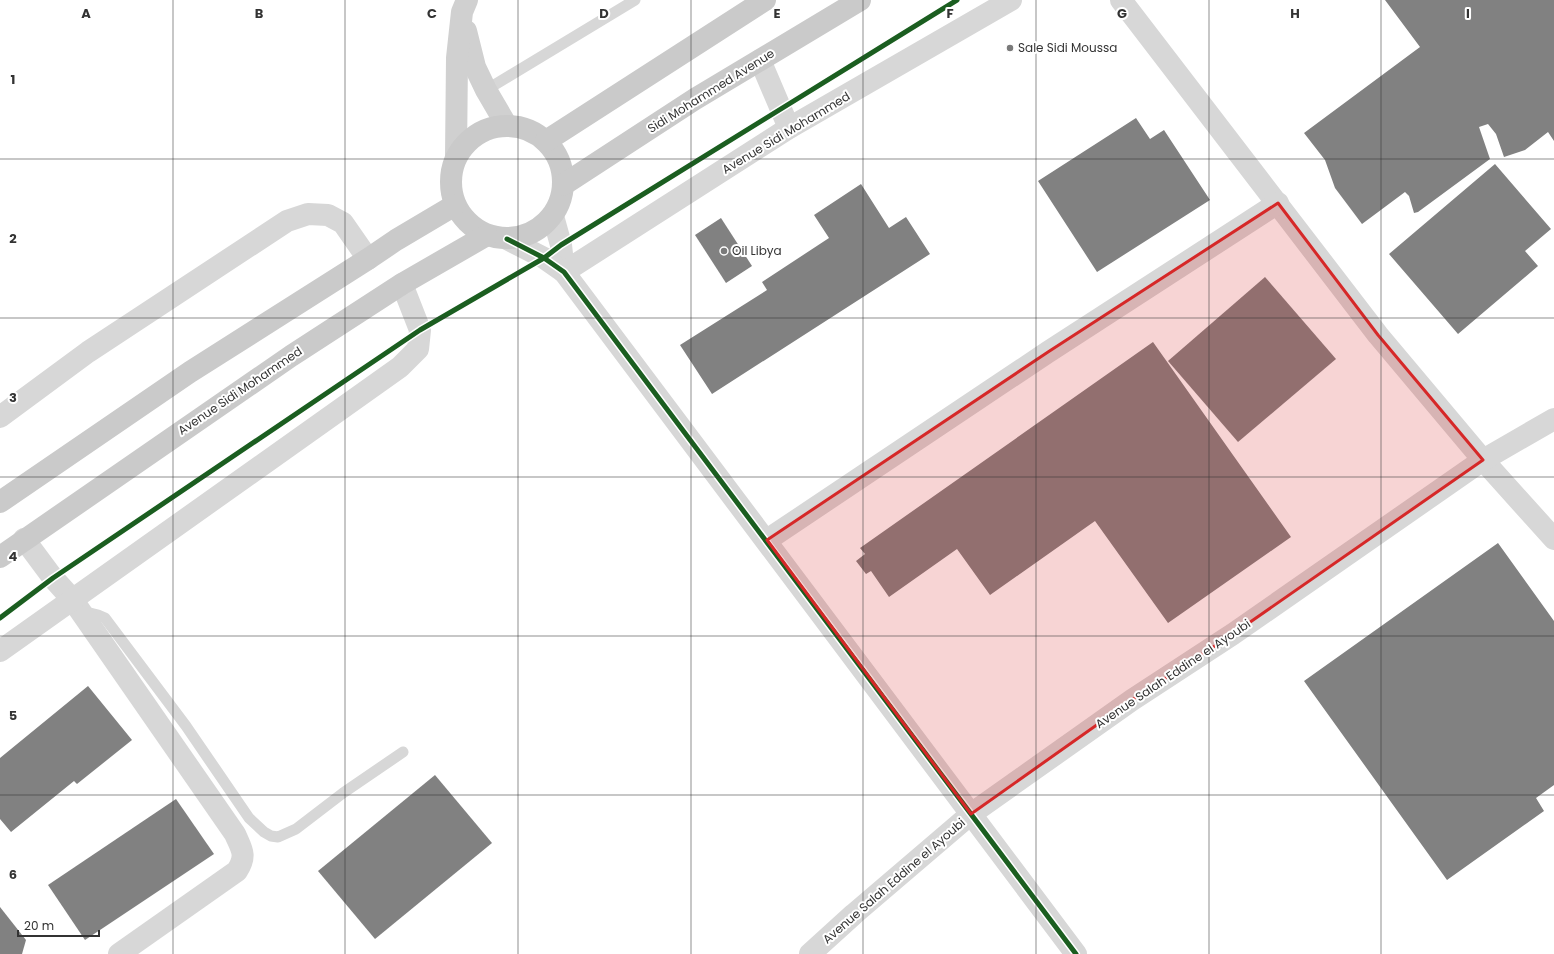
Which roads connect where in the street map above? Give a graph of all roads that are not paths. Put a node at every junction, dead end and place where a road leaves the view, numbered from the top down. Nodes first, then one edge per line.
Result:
1 (635, 0) edge
2 (765, 0) edge
3 (860, 0) edge
4 (1011, 0) edge
5 (1121, 0) edge
6 (464, 6) edge
7 (760, 60) junction
8 (486, 90) junction
9 (507, 126) junction
10 (789, 128) junction
11 (546, 141) junction
12 (456, 156) junction
13 (563, 185) junction
14 (1278, 203) junction
15 (455, 205) junction
16 (553, 216) junction
17 (497, 237) junction
18 (368, 259) junction
19 (564, 272) junction
20 (402, 284) junction
21 (0, 417) edge
22 (1554, 419) edge
23 (1483, 460) junction
24 (0, 502) edge
25 (1554, 539) edge
26 (24, 540) junction
27 (767, 540) junction
28 (0, 558) edge
29 (76, 605) junction
30 (0, 651) edge
31 (404, 752) dead end
32 (971, 814) junction
33 (119, 954) edge
34 (810, 954) edge
35 (1076, 954) edge

1 - 8 lane
2 - 11 main road
3 - 7 main road, Sidi Mohammed Avenue
4 - 10 street, Avenue Sidi Mohammed
5 - 14 street
6 - 8 street
6 - 12 street
7 - 10 street
7 - 13 main road, Sidi Mohammed Avenue
8 - 9 street
9 - 11 main road
9 - 12 main road
10 - 19 street, Avenue Sidi Mohammed
11 - 13 main road
12 - 15 main road
13 - 16 main road
14 - 23 street
14 - 27 street
15 - 17 main road
15 - 18 main road
16 - 17 main road
16 - 19 street
17 - 19 street
17 - 20 main road, Avenue Sidi Mohammed
18 - 21 street
18 - 24 main road
19 - 27 street
20 - 26 main road, Avenue Sidi Mohammed
20 - 29 street
22 - 23 street, Avenue Salah Eddine el Ayoubi
23 - 25 street
23 - 32 street, Avenue Salah Eddine el Ayoubi
26 - 28 main road, Avenue Sidi Mohammed
26 - 29 street
27 - 32 street
29 - 30 street
29 - 31 lane
29 - 33 street
32 - 34 street, Avenue Salah Eddine el Ayoubi
32 - 35 street

